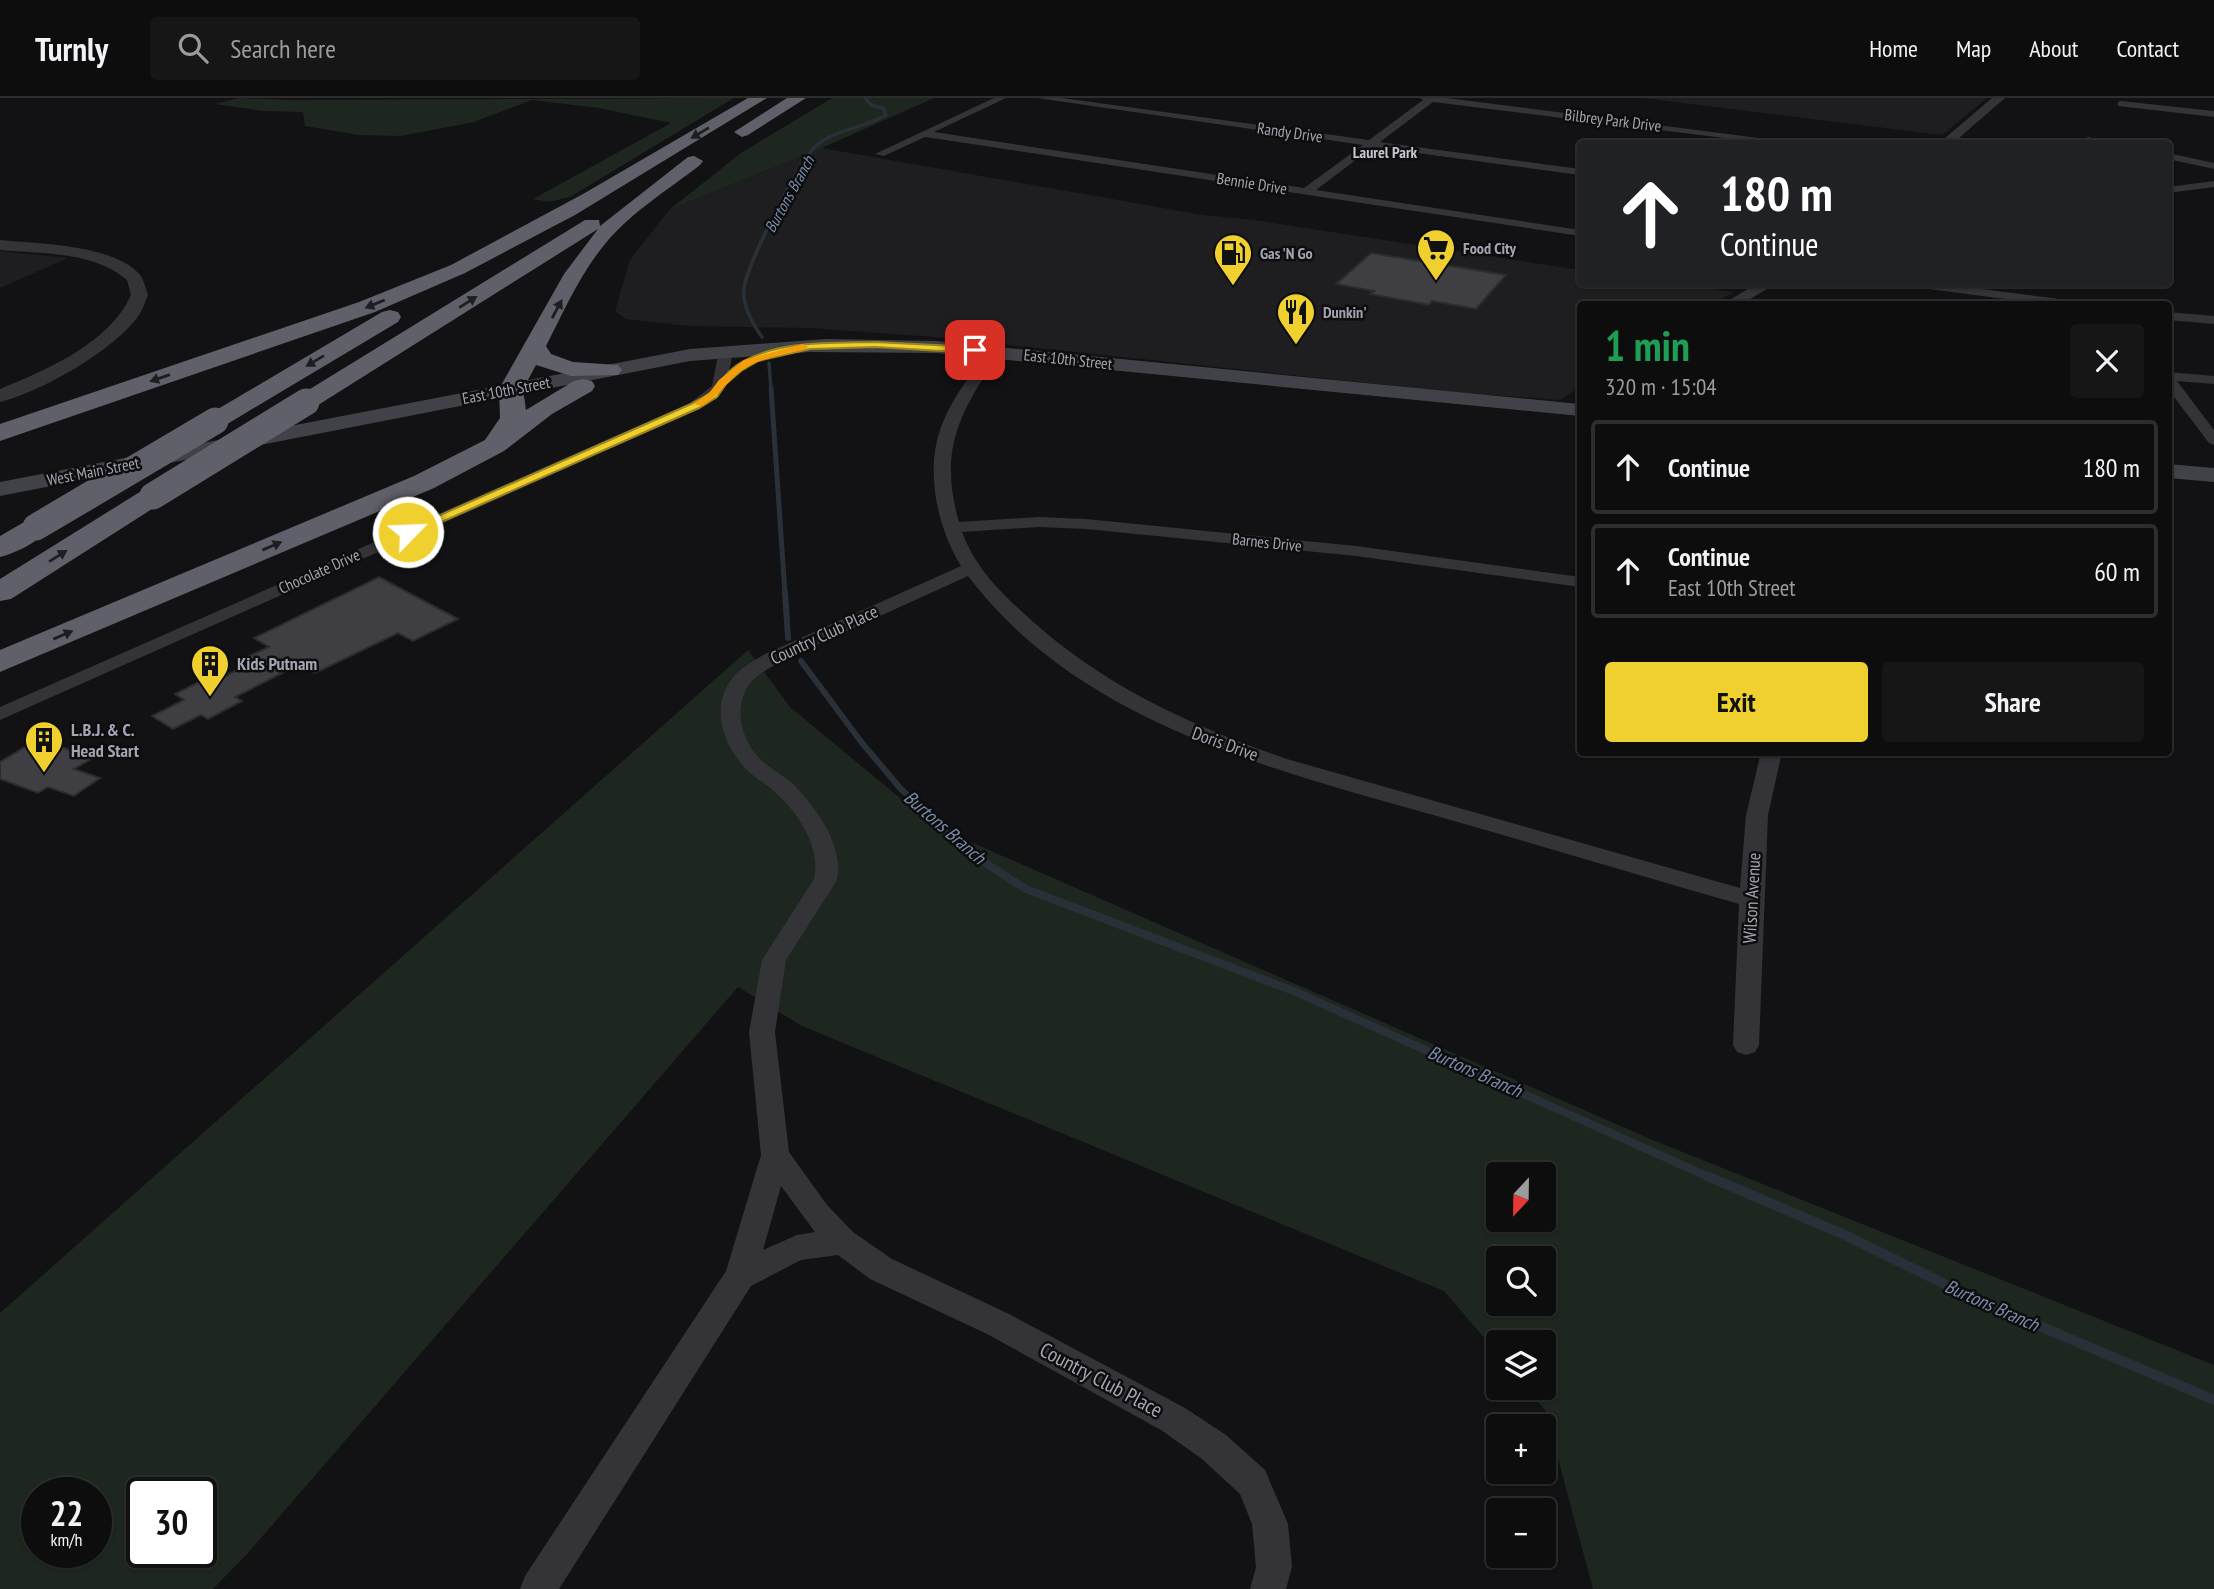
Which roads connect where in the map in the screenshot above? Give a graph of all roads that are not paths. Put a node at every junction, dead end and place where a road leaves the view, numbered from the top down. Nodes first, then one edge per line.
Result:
1 (759, 98) edge
2 (799, 98) edge
3 (1001, 98) edge
4 (1042, 98) edge
5 (1425, 98) edge
6 (1999, 98) edge
7 (1431, 99) edge
8 (2121, 104) dead end
9 (2214, 114) edge
10 (925, 134) junction
11 (728, 140) dead end
12 (1768, 140) edge
13 (1949, 140) edge
14 (1374, 144) junction
15 (880, 154) dead end
16 (2172, 157) edge
17 (2214, 166) edge
18 (1577, 172) edge
19 (2214, 184) edge
20 (2172, 189) edge
21 (1306, 192) junction
22 (590, 198) junction
23 (1577, 233) edge
24 (0, 245) edge
25 (1762, 287) edge
26 (1943, 287) edge
27 (1736, 301) edge
28 (2045, 301) edge
29 (2172, 316) edge
30 (2214, 320) edge
31 (810, 346) junction
32 (536, 348) junction
33 (994, 352) junction
34 (725, 355) junction
35 (610, 370) junction
36 (2172, 378) edge
37 (2214, 380) edge
38 (722, 382) junction
39 (2172, 383) edge
40 (583, 386) junction
41 (512, 395) junction
42 (0, 396) edge
43 (479, 396) joint
44 (1577, 410) edge
45 (0, 433) edge
46 (2214, 439) edge
47 (495, 444) junction
48 (186, 453) joint
49 (2172, 471) edge
50 (2214, 475) edge
51 (0, 489) edge
52 (0, 502) edge
53 (953, 527) junction
54 (0, 548) edge
55 (971, 568) junction
56 (1577, 582) edge
57 (0, 592) edge
58 (0, 662) edge
59 (0, 713) edge
60 (1771, 756) edge
61 (1751, 899) junction
62 (1746, 1045) dead end
63 (775, 1155) junction
64 (842, 1241) junction
65 (740, 1276) junction
66 (538, 1589) edge
67 (1268, 1589) edge

1 -> 22 highway
2 - 11 highway
3 - 10 street
4 - 14 street, Randy Drive
5 - 7 street, Bilbrey Park Drive
6 - 13 street
7 - 12 street, Bilbrey Park Drive
7 - 14 street
8 - 9 street
10 - 15 street
10 - 21 street, Bennie Drive
14 - 18 street, Randy Drive
14 - 21 street
16 - 17 street
19 - 20 street
21 - 23 street, Bennie Drive
22 -> 45 highway
22 -> 54 highway, bridge
24 - 42 street
25 - 27 street
26 - 28 street
29 - 30 street
31 - 33 main road, East 10th Street
31 - 34 main road, East 10th Street
31 - 38 main road
32 - 35 highway
32 - 41 highway
57 -> 32 highway, bridge
33 - 44 main road, East 10th Street
33 - 53 street, Doris Drive
34 - 35 main road, East 10th Street
34 - 38 street
34 - 40 main road
35 - 41 main road, East 10th Street
36 - 37 street
38 - 59 street, Chocolate Drive
39 - 46 street
40 - 41 main road
40 - 47 highway
41 - 43 highway
41 - 47 highway
41 - 52 main road, East 10th Street
43 - 48 main road, East 10th Street
58 -> 47 highway
48 - 51 main road, West Main Street
49 - 50 main road
53 - 55 street, Doris Drive
53 - 56 street, Barnes Drive
55 - 61 street, Doris Drive
55 - 63 street, Country Club Place
60 - 61 street, Wilson Avenue
61 - 62 street, Wilson Avenue
63 - 64 street, Country Club Place
63 - 65 street, Country Club Place
64 - 65 street
64 - 67 street, Country Club Place
65 - 66 street, Country Club Place

